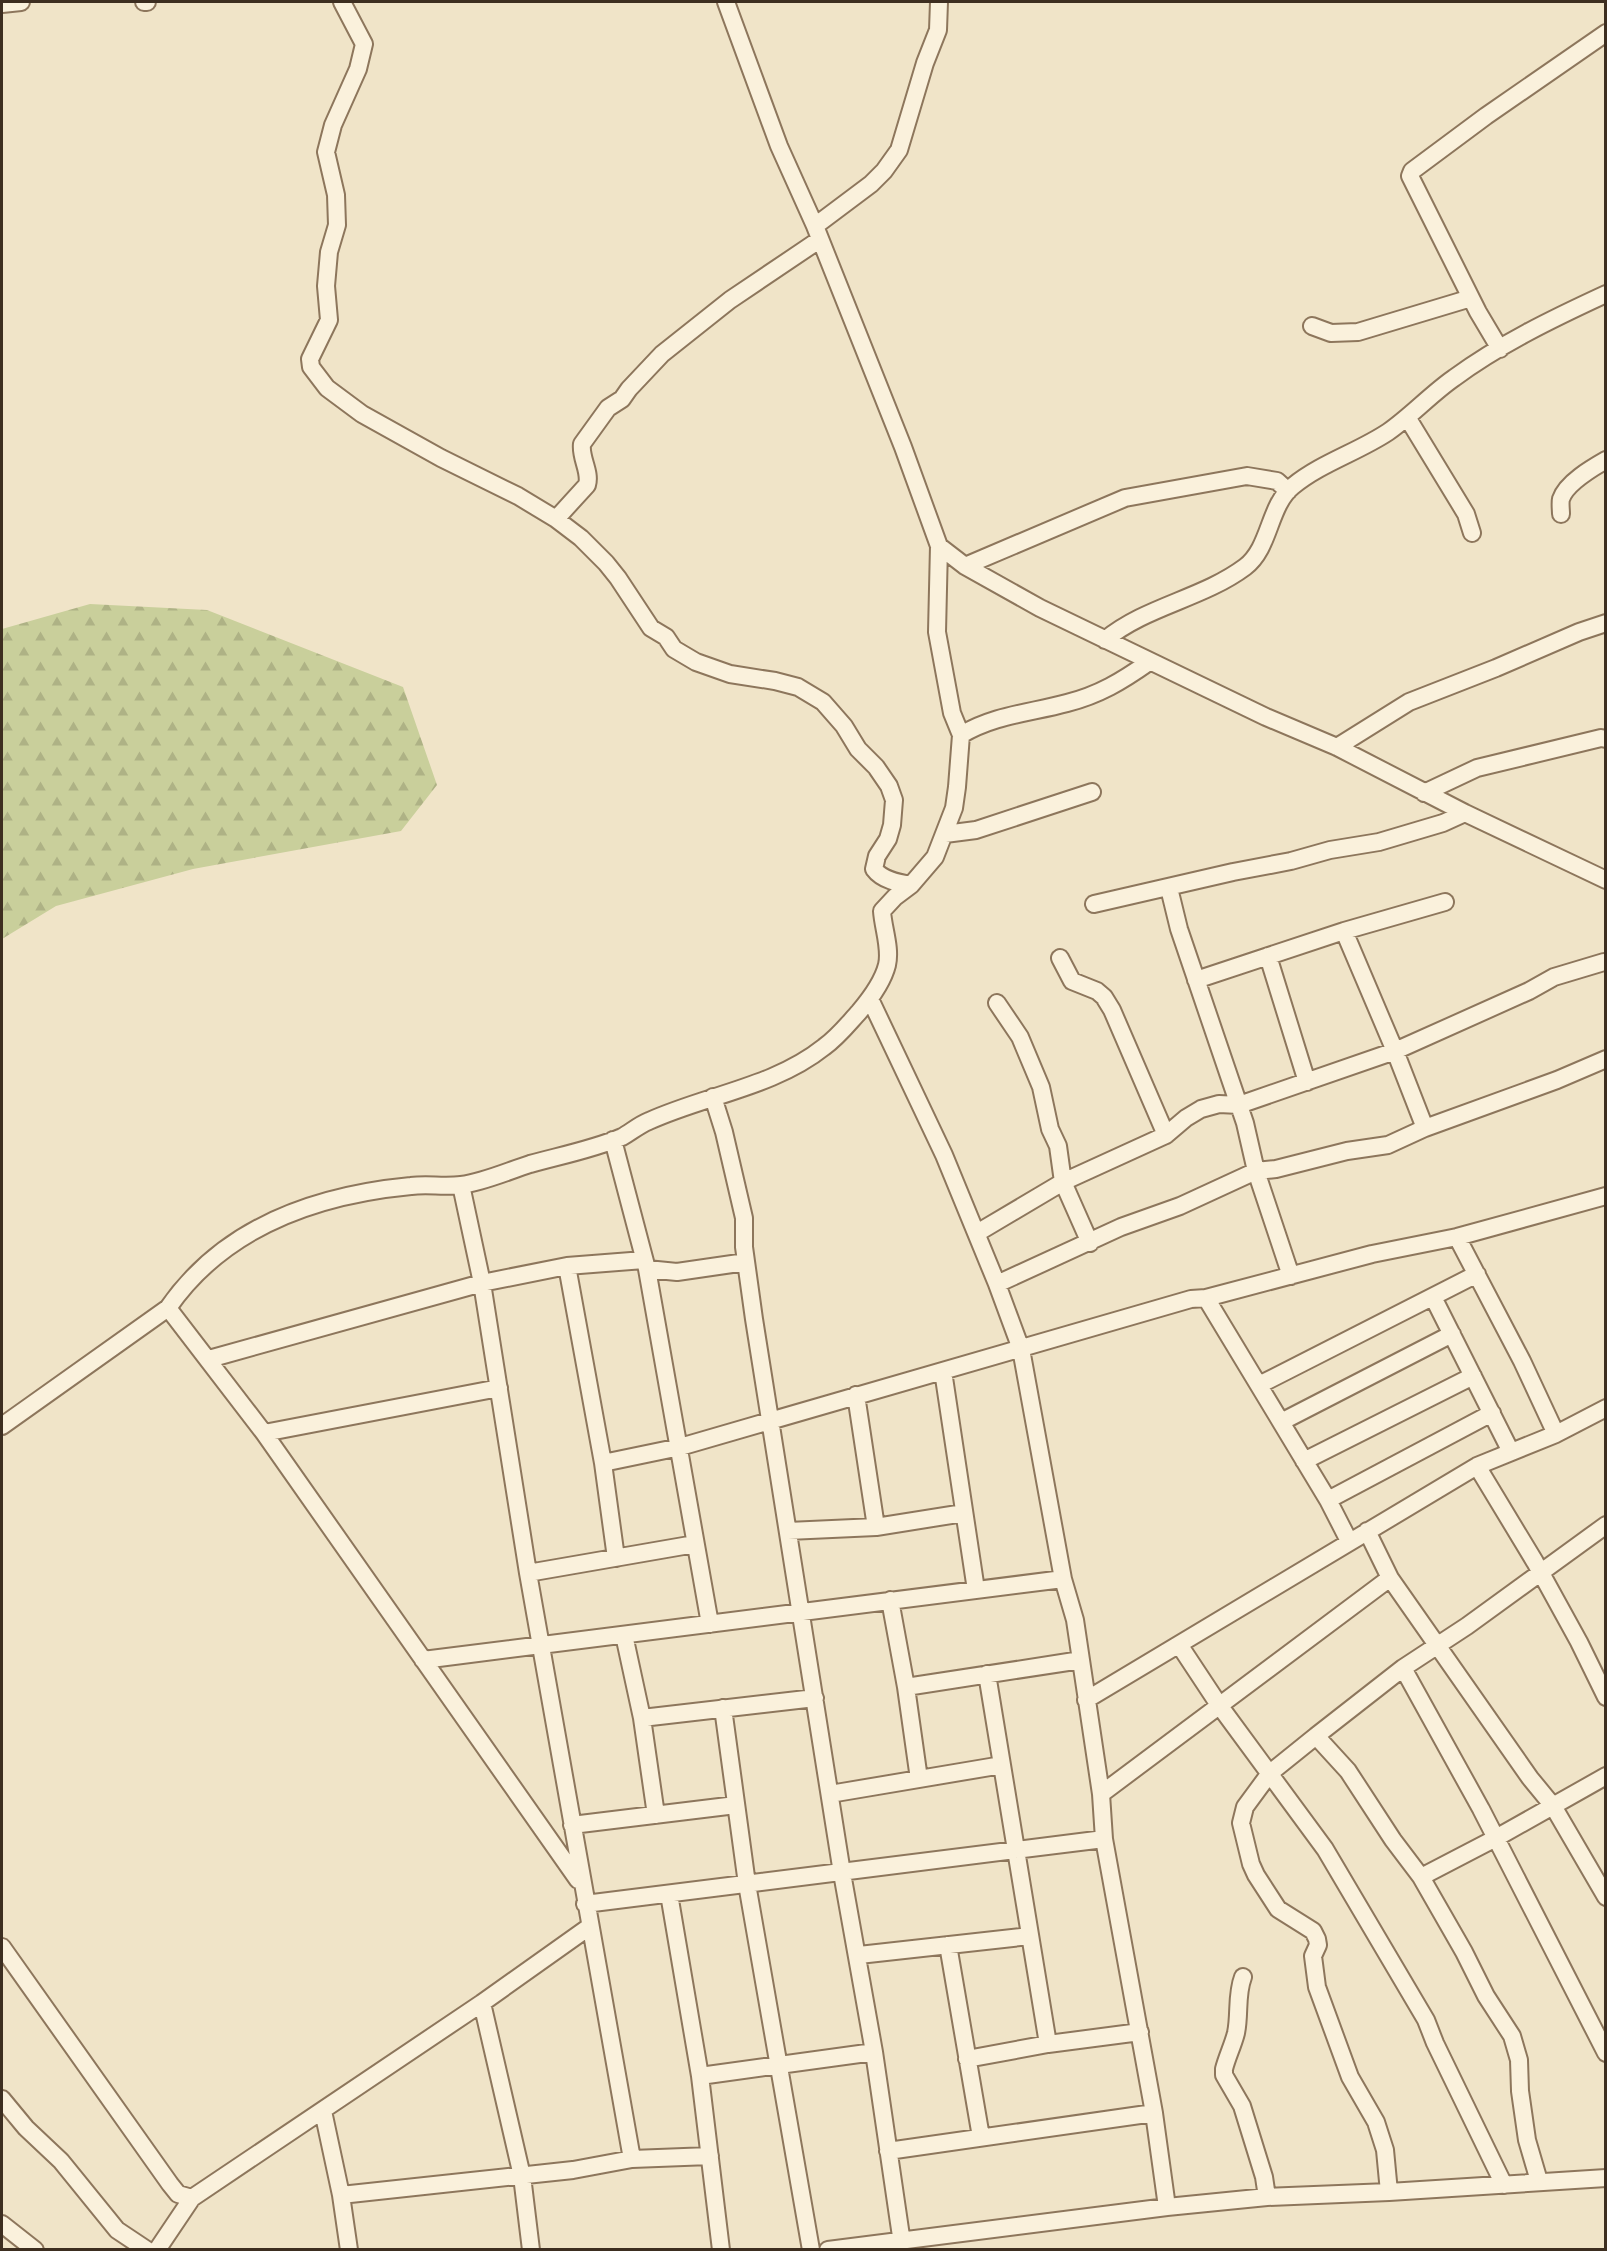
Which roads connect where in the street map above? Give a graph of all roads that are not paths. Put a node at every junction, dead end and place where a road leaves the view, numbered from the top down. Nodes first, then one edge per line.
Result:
1 (21, 2) edge
2 (342, 2) edge
3 (726, 2) edge
4 (939, 2) edge
5 (2, 4) edge
6 (1605, 33) edge
7 (817, 233) junction
8 (1605, 294) edge
9 (1471, 298) junction
10 (1312, 326) dead end
11 (1500, 349) junction
12 (1407, 417) junction
13 (1605, 460) edge
14 (1288, 491) junction
15 (1561, 514) dead end
16 (556, 519) junction
17 (1472, 533) dead end
18 (939, 546) junction
19 (965, 566) junction
20 (1605, 623) edge
21 (1105, 640) junction
22 (1149, 662) junction
23 (961, 735) junction
24 (1605, 739) edge
25 (1337, 747) junction
26 (1092, 792) dead end
27 (1424, 793) junction
28 (1464, 813) junction
29 (945, 834) junction
30 (1605, 880) edge
31 (911, 885) junction
32 (1169, 888) junction
33 (1445, 902) dead end
34 (1094, 904) dead end
35 (1344, 931) junction
36 (1268, 956) junction
37 (1060, 958) dead end
38 (1605, 961) edge
39 (1196, 980) junction
40 (870, 999) junction
41 (997, 1003) dead end
42 (1395, 1051) junction
43 (1605, 1059) edge
44 (1307, 1082) junction
45 (713, 1097) junction
46 (1239, 1106) junction
47 (1425, 1128) junction
48 (1166, 1135) junction
49 (613, 1140) junction
50 (1256, 1171) junction
51 (1063, 1182) junction
52 (461, 1185) junction
53 (1605, 1196) edge
54 (976, 1233) junction
55 (1457, 1237) junction
56 (1089, 1243) junction
57 (746, 1262) junction
58 (645, 1265) junction
59 (567, 1266) junction
60 (1477, 1274) junction
61 (1291, 1276) junction
62 (482, 1283) junction
63 (998, 1284) junction
64 (1433, 1297) junction
65 (1206, 1298) junction
66 (168, 1308) junction
67 (1452, 1334) junction
68 (1021, 1349) junction
69 (209, 1359) junction
70 (943, 1371) junction
71 (1473, 1376) junction
72 (1259, 1385) junction
73 (499, 1388) junction
74 (856, 1395) junction
75 (1605, 1408) edge
76 (1492, 1413) junction
77 (770, 1419) junction
78 (1281, 1422) junction
79 (2, 1426) edge
80 (264, 1433) junction
81 (1556, 1434) junction
82 (680, 1447) junction
83 (1511, 1452) junction
84 (1304, 1461) junction
85 (603, 1463) junction
86 (1477, 1466) junction
87 (1328, 1500) junction
88 (964, 1513) junction
89 (1605, 1525) edge
90 (876, 1527) junction
91 (788, 1531) junction
92 (1367, 1531) junction
93 (1349, 1541) junction
94 (695, 1544) junction
95 (616, 1558) junction
96 (1540, 1572) junction
97 (528, 1573) junction
98 (1390, 1578) junction
99 (1063, 1579) junction
100 (976, 1590) junction
101 (890, 1600) junction
102 (801, 1612) junction
103 (710, 1624) junction
104 (624, 1635) junction
105 (541, 1645) junction
106 (1180, 1646) junction
107 (1437, 1646) junction
108 (423, 1660) junction
109 (1081, 1660) junction
110 (1403, 1668) junction
111 (987, 1674) junction
112 (906, 1687) junction
113 (1605, 1697) edge
114 (815, 1698) junction
115 (1086, 1700) junction
116 (1219, 1705) junction
117 (723, 1708) junction
118 (642, 1718) junction
119 (1316, 1736) junction
120 (1002, 1765) junction
121 (1270, 1773) junction
122 (1605, 1776) edge
123 (919, 1779) junction
124 (830, 1794) junction
125 (1101, 1794) junction
126 (736, 1805) junction
127 (1553, 1806) junction
128 (656, 1815) junction
129 (572, 1826) junction
130 (1496, 1838) junction
131 (1104, 1839) junction
132 (1016, 1849) junction
133 (842, 1873) junction
134 (1421, 1877) junction
135 (747, 1884) junction
136 (582, 1886) junction
137 (669, 1894) junction
138 (1605, 1897) edge
139 (585, 1904) junction
140 (589, 1926) junction
141 (1030, 1936) junction
142 (948, 1945) junction
143 (2, 1947) edge
144 (859, 1955) junction
145 (1243, 1977) dead end
146 (482, 2003) junction
147 (1140, 2032) junction
148 (1048, 2044) junction
149 (874, 2052) junction
150 (1605, 2053) edge
151 (967, 2059) junction
152 (779, 2064) junction
153 (700, 2076) junction
154 (2, 2099) edge
155 (323, 2111) junction
156 (1154, 2113) junction
157 (981, 2137) junction
158 (888, 2151) junction
159 (710, 2156) junction
160 (632, 2159) junction
161 (522, 2176) junction
162 (1605, 2178) edge
163 (1539, 2181) junction
164 (1504, 2185) junction
165 (1389, 2192) junction
166 (341, 2195) junction
167 (1267, 2197) junction
168 (192, 2198) junction
169 (1167, 2207) junction
170 (2, 2224) edge
171 (903, 2245) edge
172 (35, 2250) edge
173 (147, 2250) edge
174 (157, 2250) edge
175 (349, 2250) edge
176 (531, 2250) edge
177 (721, 2250) edge
178 (811, 2250) edge
179 (828, 2250) edge

1 - 5 street
2 - 16 street
3 - 7 street
4 - 7 street
6 - 9 street
7 - 16 street
7 - 18 street
8 - 11 street
9 - 10 street
9 - 11 street
11 - 12 street
12 - 14 street
12 - 17 street
13 - 15 street
14 - 19 street
14 - 21 street
16 - 31 street
18 - 19 street
18 - 23 street
19 - 21 street
20 - 25 street
21 - 22 street
22 - 23 street
22 - 25 street
23 - 29 street
24 - 27 street
25 - 27 street
26 - 29 street
27 - 28 street
28 - 30 street
28 - 32 street
29 - 31 street
31 - 40 street
32 - 34 street
32 - 39 street
33 - 35 street
35 - 36 street
35 - 42 street
36 - 39 street
36 - 44 street
37 - 48 street
38 - 42 street
39 - 46 street
40 - 45 street
40 - 54 street
41 - 51 street
42 - 44 street
42 - 47 street
43 - 47 street
44 - 46 street
45 - 49 street
45 - 57 street
46 - 48 street
46 - 50 street
47 - 50 street
48 - 51 street
49 - 52 street
49 - 58 street
50 - 56 street
50 - 61 street
51 - 54 street
51 - 56 street
52 - 62 street
52 - 66 street
53 - 55 street
54 - 63 street
55 - 60 street
55 - 61 street
56 - 63 street
57 - 58 street
57 - 77 street
58 - 59 street
58 - 82 street
59 - 62 street
59 - 85 street
60 - 64 street
60 - 81 street
61 - 65 street
62 - 69 street
62 - 73 street
63 - 68 street
64 - 67 street
64 - 72 street
65 - 68 street
65 - 72 street
66 - 69 street
66 - 79 street
67 - 71 street
67 - 78 street
68 - 70 street
68 - 99 street
69 - 80 street
70 - 74 street
70 - 88 street
71 - 76 street
71 - 84 street
72 - 78 street
73 - 80 street
73 - 97 street
74 - 77 street
74 - 90 street
75 - 81 street
76 - 83 street
76 - 87 street
77 - 82 street
77 - 91 street
78 - 84 street
80 - 108 street
81 - 83 street
82 - 85 street
82 - 94 street
83 - 86 street
84 - 87 street
85 - 95 street
86 - 92 street
86 - 96 street
87 - 93 street
88 - 90 street
88 - 100 street
89 - 96 street
90 - 91 street
91 - 102 street
92 - 93 street
92 - 98 street
93 - 106 street
94 - 95 street
94 - 103 street
95 - 97 street
96 - 107 street
96 - 113 street
97 - 105 street
98 - 107 street
98 - 116 street
99 - 100 street
99 - 109 street
100 - 101 street
101 - 102 street
101 - 112 street
102 - 103 street
102 - 114 street
103 - 104 street
104 - 105 street
104 - 118 street
105 - 108 street
105 - 129 street
106 - 115 street
106 - 116 street
107 - 110 street
107 - 127 street
108 - 136 street
109 - 111 street
109 - 115 street
110 - 119 street
110 - 130 street
111 - 112 street
111 - 120 street
112 - 123 street
114 - 117 street
114 - 124 street
115 - 125 street
116 - 121 street
116 - 125 street
117 - 118 street
117 - 126 street
118 - 128 street
119 - 121 street
119 - 134 street
120 - 123 street
120 - 132 street
121 - 164 street
121 - 165 street
122 - 127 street
123 - 124 street
124 - 133 street
125 - 131 street
126 - 128 street
126 - 135 street
127 - 130 street
127 - 138 street
128 - 129 street
129 - 136 street
130 - 134 street
130 - 150 street
131 - 132 street
131 - 147 street
132 - 133 street
132 - 141 street
133 - 135 street
133 - 144 street
134 - 163 street
135 - 137 street
135 - 152 street
136 - 139 street
137 - 139 street
137 - 153 street
139 - 140 street
140 - 146 street
140 - 160 street
141 - 142 street
141 - 148 street
142 - 144 street
142 - 151 street
143 - 168 street
144 - 149 street
145 - 167 street
146 - 155 street
146 - 161 street
147 - 148 street
147 - 156 street
148 - 151 street
149 - 152 street
149 - 158 street
151 - 157 street
152 - 153 street
152 - 178 street
153 - 159 street
154 - 173 street
155 - 166 street
155 - 168 street
156 - 157 street
156 - 169 street
157 - 158 street
158 - 171 street
159 - 160 street
159 - 177 street
160 - 161 street
161 - 166 street
161 - 176 street
162 - 163 street
163 - 164 street
164 - 165 street
165 - 167 street
166 - 175 street
167 - 169 street
168 - 174 street
169 - 171 street
170 - 172 street
171 - 179 street

